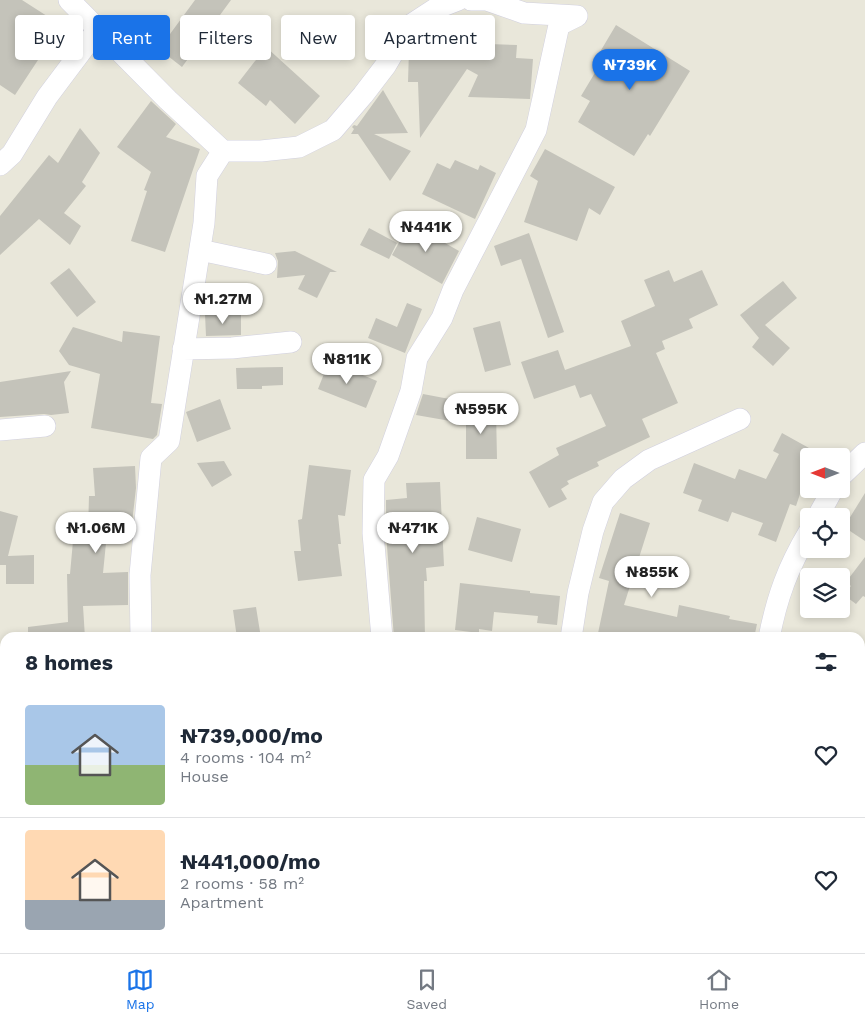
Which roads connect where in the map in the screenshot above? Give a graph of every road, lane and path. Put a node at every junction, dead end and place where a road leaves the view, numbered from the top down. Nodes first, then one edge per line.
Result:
1 (69, 0) edge
2 (458, 0) edge
3 (472, 0) edge
4 (93, 24) edge
5 (93, 36) edge
6 (129, 60) edge
7 (223, 152) junction
8 (0, 166) edge
9 (200, 250) junction
10 (266, 264) dead end
11 (291, 342) dead end
12 (183, 349) junction
13 (740, 419) dead end
14 (45, 426) dead end
15 (0, 430) edge
16 (865, 453) edge
17 (850, 467) edge
18 (800, 548) edge
19 (141, 632) edge
20 (381, 632) edge
21 (572, 632) edge
22 (770, 632) edge

1 - 4 street
2 - 7 street
3 - 20 street
5 - 8 street
6 - 7 street
7 - 9 street
9 - 10 street
9 - 12 street
11 - 12 street
12 - 19 street
13 - 21 street
14 - 15 street
16 - 17 street
18 - 22 street

